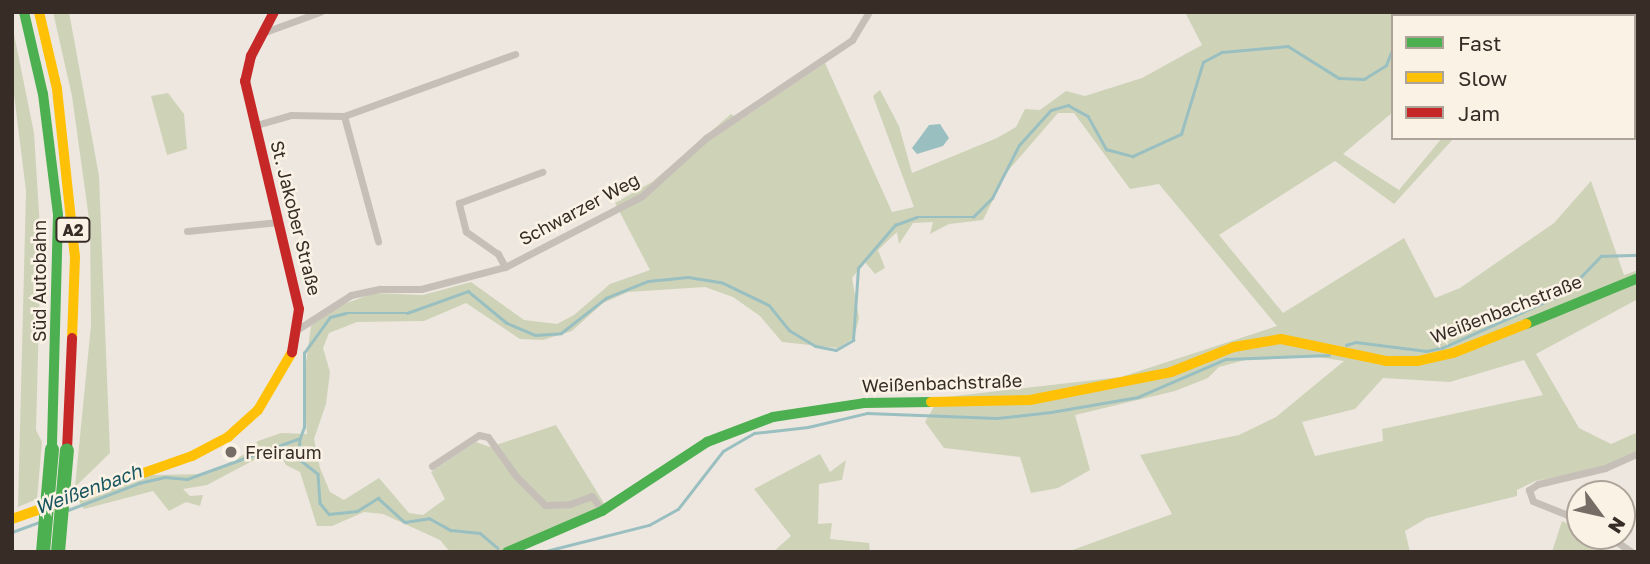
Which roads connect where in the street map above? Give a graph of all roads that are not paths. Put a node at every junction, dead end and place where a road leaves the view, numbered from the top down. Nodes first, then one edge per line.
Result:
1 (24, 12) edge
2 (39, 12) edge
3 (274, 12) edge
4 (320, 12) edge
5 (869, 12) edge
6 (265, 32) junction
7 (515, 54) dead end
8 (344, 116) junction
9 (253, 127) junction
10 (541, 172) dead end
11 (279, 222) junction
12 (187, 231) dead end
13 (378, 241) dead end
14 (505, 267) junction
15 (1638, 278) edge
16 (298, 329) junction
17 (59, 450) junction
18 (1638, 453) edge
19 (432, 467) dead end
20 (602, 511) junction
21 (1566, 514) edge
22 (12, 519) edge
23 (43, 552) edge
24 (58, 552) edge
25 (507, 552) edge

1 - 17 main road, Süd Autobahn / A2
2 - 17 main road, Süd Autobahn / A2
3 - 6 main road, St. Jakober Straße
4 - 6 street
5 - 14 street, Schwarzer Weg
6 - 9 main road, St. Jakober Straße
7 - 8 street
8 - 9 street
8 - 13 street
9 - 11 main road, St. Jakober Straße
10 - 14 street
11 - 12 street
11 - 16 main road, St. Jakober Straße
14 - 16 street, Schwarzer Weg
15 - 20 main road, Weißenbachstraße
16 - 22 main road, St. Jakober Straße
17 - 23 main road, Süd Autobahn / A2, bridge
17 - 24 main road, Süd Autobahn / A2, bridge
18 - 21 street
19 - 20 street
20 - 25 main road, Weißenbachstraße

